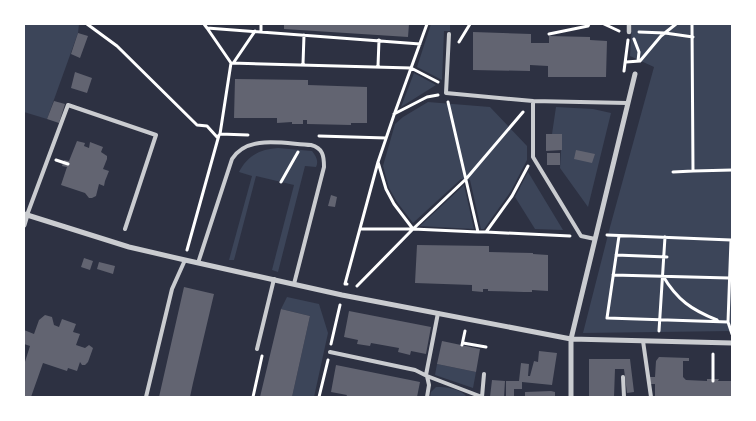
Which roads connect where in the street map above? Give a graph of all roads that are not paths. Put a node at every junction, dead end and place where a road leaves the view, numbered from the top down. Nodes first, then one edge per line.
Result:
1 (630, 24) edge
2 (448, 34) dead end
3 (629, 34) road end
4 (635, 74) road end
5 (533, 101) junction
6 (628, 104) junction
7 (26, 214) edge
8 (24, 225) edge
9 (125, 228) dead end
10 (596, 236) junction
11 (184, 260) junction
12 (198, 263) junction
13 (274, 279) junction
14 (294, 284) junction
15 (438, 313) junction
16 (571, 339) junction
17 (642, 341) junction
18 (732, 343) edge
19 (257, 349) dead end
20 (330, 352) dead end
21 (484, 374) dead end
22 (427, 376) junction
23 (623, 377) dead end
24 (146, 397) edge
25 (427, 397) edge
26 (482, 397) edge
27 (572, 397) edge
28 (624, 397) edge
29 (651, 397) edge

1 - 3 street
2 - 5 lane
4 - 6 street
5 - 6 lane
5 - 10 lane
6 - 10 street
7 - 8 street
7 - 9 lane
7 - 11 street
10 - 16 street
11 - 12 street
11 - 24 lane
12 - 13 street
12 - 14 lane
13 - 14 street
13 - 19 lane
14 - 15 street
15 - 16 street
15 - 22 lane
16 - 17 street
16 - 27 street
17 - 18 street
17 - 29 lane
20 - 22 lane
21 - 26 lane
22 - 25 lane
22 - 26 lane
23 - 28 lane

